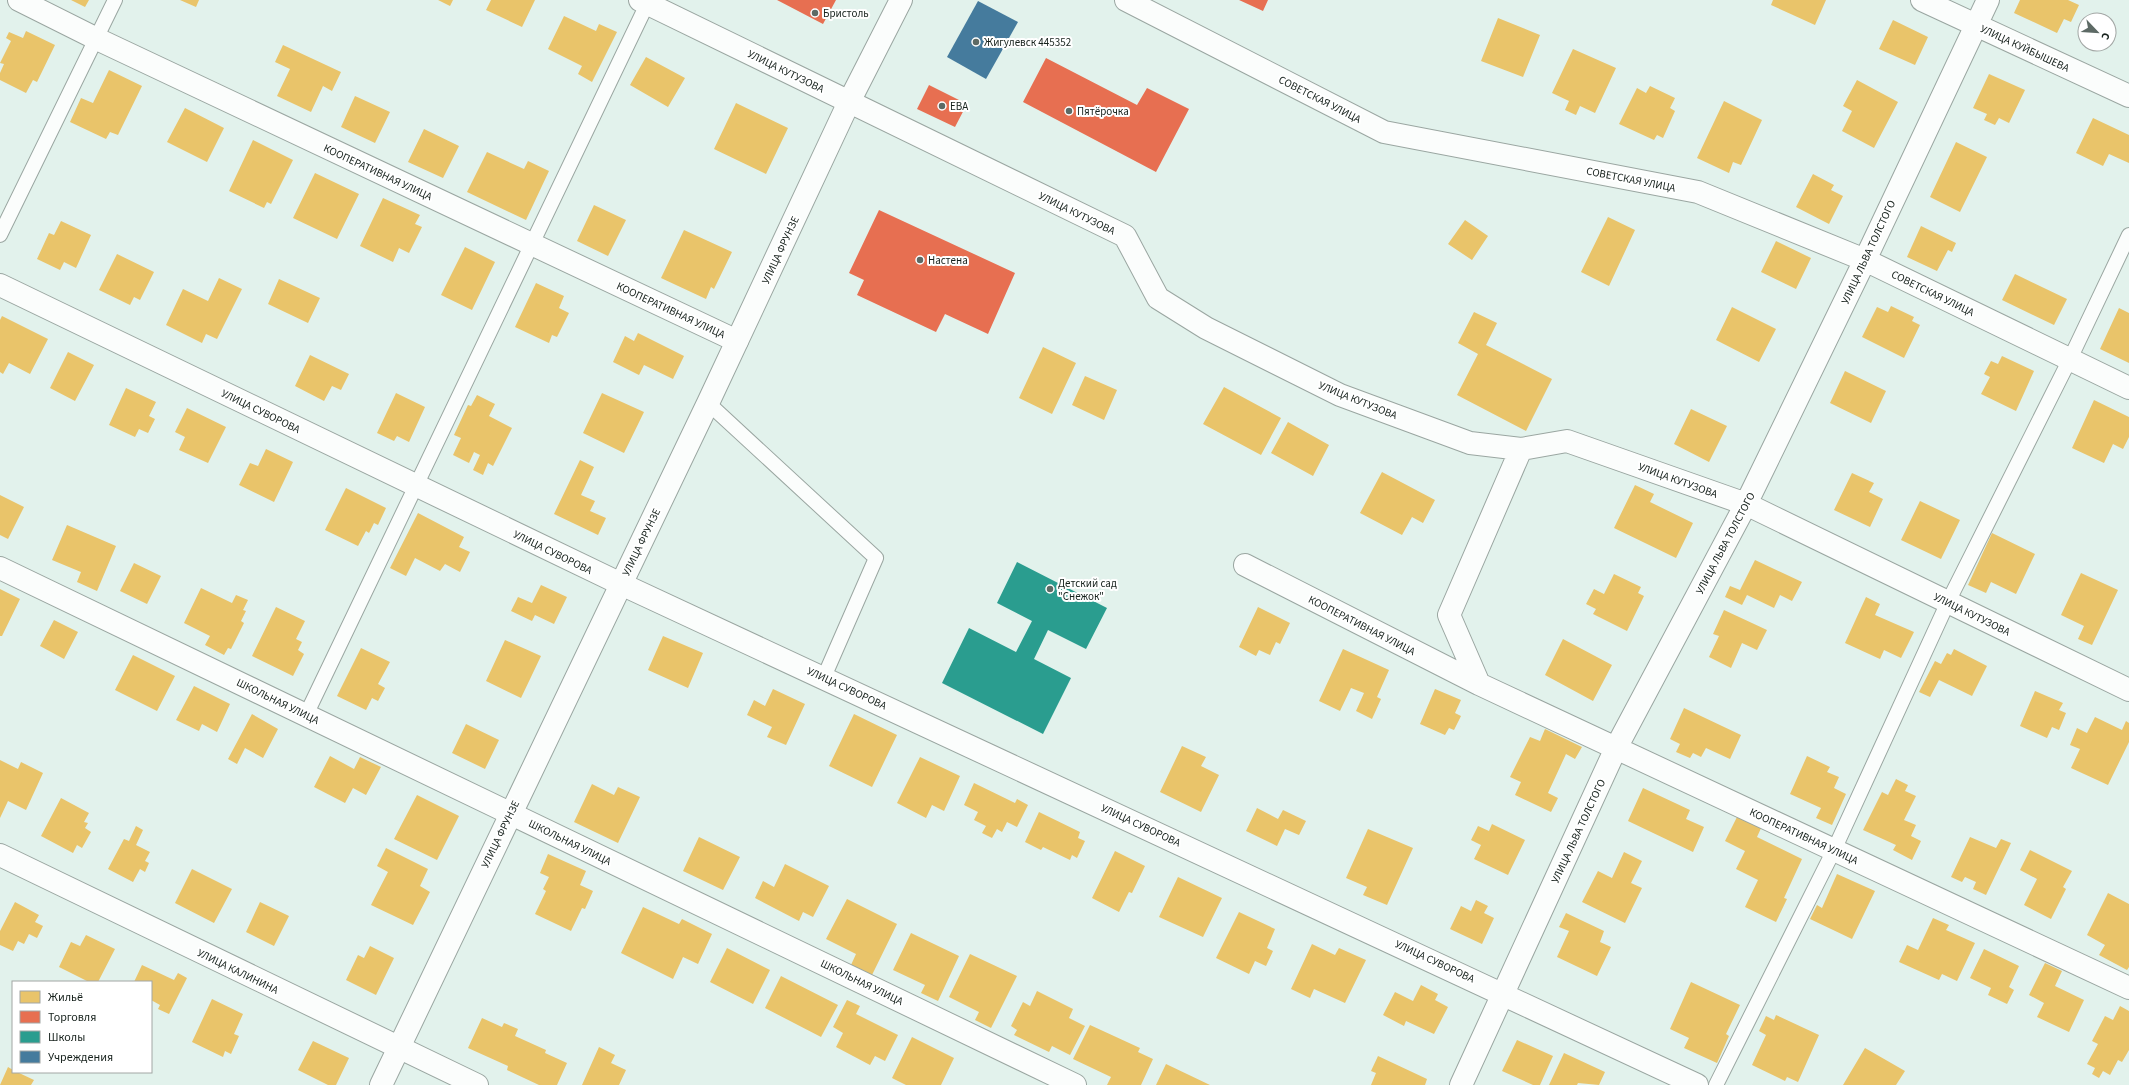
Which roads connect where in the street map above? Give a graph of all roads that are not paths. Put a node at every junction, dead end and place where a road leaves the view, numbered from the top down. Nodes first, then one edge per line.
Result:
1 (19, 0) edge
2 (115, 0) edge
3 (901, 0) edge
4 (1126, 0) edge
5 (1922, 0) edge
6 (1988, 0) edge
7 (645, 1) edge
8 (1975, 25) junction
9 (97, 39) junction
10 (2129, 96) edge
11 (849, 102) junction
12 (0, 235) edge
13 (2129, 235) edge
14 (531, 244) junction
15 (1865, 260) junction
16 (0, 285) edge
17 (738, 341) junction
18 (2070, 359) junction
19 (2129, 388) edge
20 (708, 403) junction
21 (1522, 449) junction
22 (416, 486) junction
23 (1746, 504) junction
24 (1245, 565) dead end
25 (0, 568) edge
26 (620, 584) junction
27 (1948, 602) junction
28 (824, 677) junction
29 (1479, 684) junction
30 (2129, 690) edge
31 (306, 715) junction
32 (1616, 748) junction
33 (511, 813) junction
34 (1834, 850) junction
35 (0, 855) edge
36 (2129, 988) edge
37 (1503, 993) junction
38 (398, 1048) junction
39 (381, 1085) edge
40 (477, 1085) edge
41 (1075, 1085) edge
42 (1461, 1085) edge
43 (1697, 1085) edge
44 (1716, 1085) edge

1 - 9 street, КООПЕРАТИВНАЯ УЛИЦА
2 - 9 lane
3 - 11 street, УЛИЦА ФРУНЗЕ
4 - 15 street, СОВЕТСКАЯ УЛИЦА
5 - 8 street, УЛИЦА КУЙБЫШЕВА
6 - 8 street, УЛИЦА ЛЬВА ТОЛСТОГО
7 - 11 street, УЛИЦА КУТУЗОВА
7 - 14 lane
8 - 10 street, УЛИЦА КУЙБЫШЕВА
8 - 15 street, УЛИЦА ЛЬВА ТОЛСТОГО
9 - 12 lane
9 - 14 street, КООПЕРАТИВНАЯ УЛИЦА
11 - 17 street, УЛИЦА ФРУНЗЕ
11 - 21 street, УЛИЦА КУТУЗОВА
13 - 18 lane
14 - 17 street, КООПЕРАТИВНАЯ УЛИЦА
14 - 22 lane
15 - 18 street, СОВЕТСКАЯ УЛИЦА
15 - 23 street, УЛИЦА ЛЬВА ТОЛСТОГО
16 - 22 street, УЛИЦА СУВОРОВА
17 - 20 street, УЛИЦА ФРУНЗЕ
18 - 19 street, СОВЕТСКАЯ УЛИЦА
18 - 27 lane
20 - 26 street, УЛИЦА ФРУНЗЕ
20 - 28 lane
21 - 23 street, УЛИЦА КУТУЗОВА
21 - 29 street
22 - 26 street, УЛИЦА СУВОРОВА
22 - 31 lane
23 - 27 street, УЛИЦА КУТУЗОВА
23 - 32 street, УЛИЦА ЛЬВА ТОЛСТОГО
24 - 29 street, КООПЕРАТИВНАЯ УЛИЦА
25 - 31 street, ШКОЛЬНАЯ УЛИЦА
26 - 28 street, УЛИЦА СУВОРОВА
26 - 33 street, УЛИЦА ФРУНЗЕ
27 - 30 street, УЛИЦА КУТУЗОВА
27 - 34 lane
28 - 37 street, УЛИЦА СУВОРОВА
29 - 32 street, КООПЕРАТИВНАЯ УЛИЦА
31 - 33 street, ШКОЛЬНАЯ УЛИЦА
32 - 34 street, КООПЕРАТИВНАЯ УЛИЦА
32 - 37 street, УЛИЦА ЛЬВА ТОЛСТОГО
33 - 38 street, УЛИЦА ФРУНЗЕ
33 - 41 street, ШКОЛЬНАЯ УЛИЦА
34 - 36 street, КООПЕРАТИВНАЯ УЛИЦА
34 - 44 lane
35 - 38 street, УЛИЦА КАЛИНИНА
37 - 42 street, УЛИЦА ЛЬВА ТОЛСТОГО
37 - 43 street, УЛИЦА СУВОРОВА
38 - 39 street, УЛИЦА ФРУНЗЕ
38 - 40 street, УЛИЦА КАЛИНИНА

